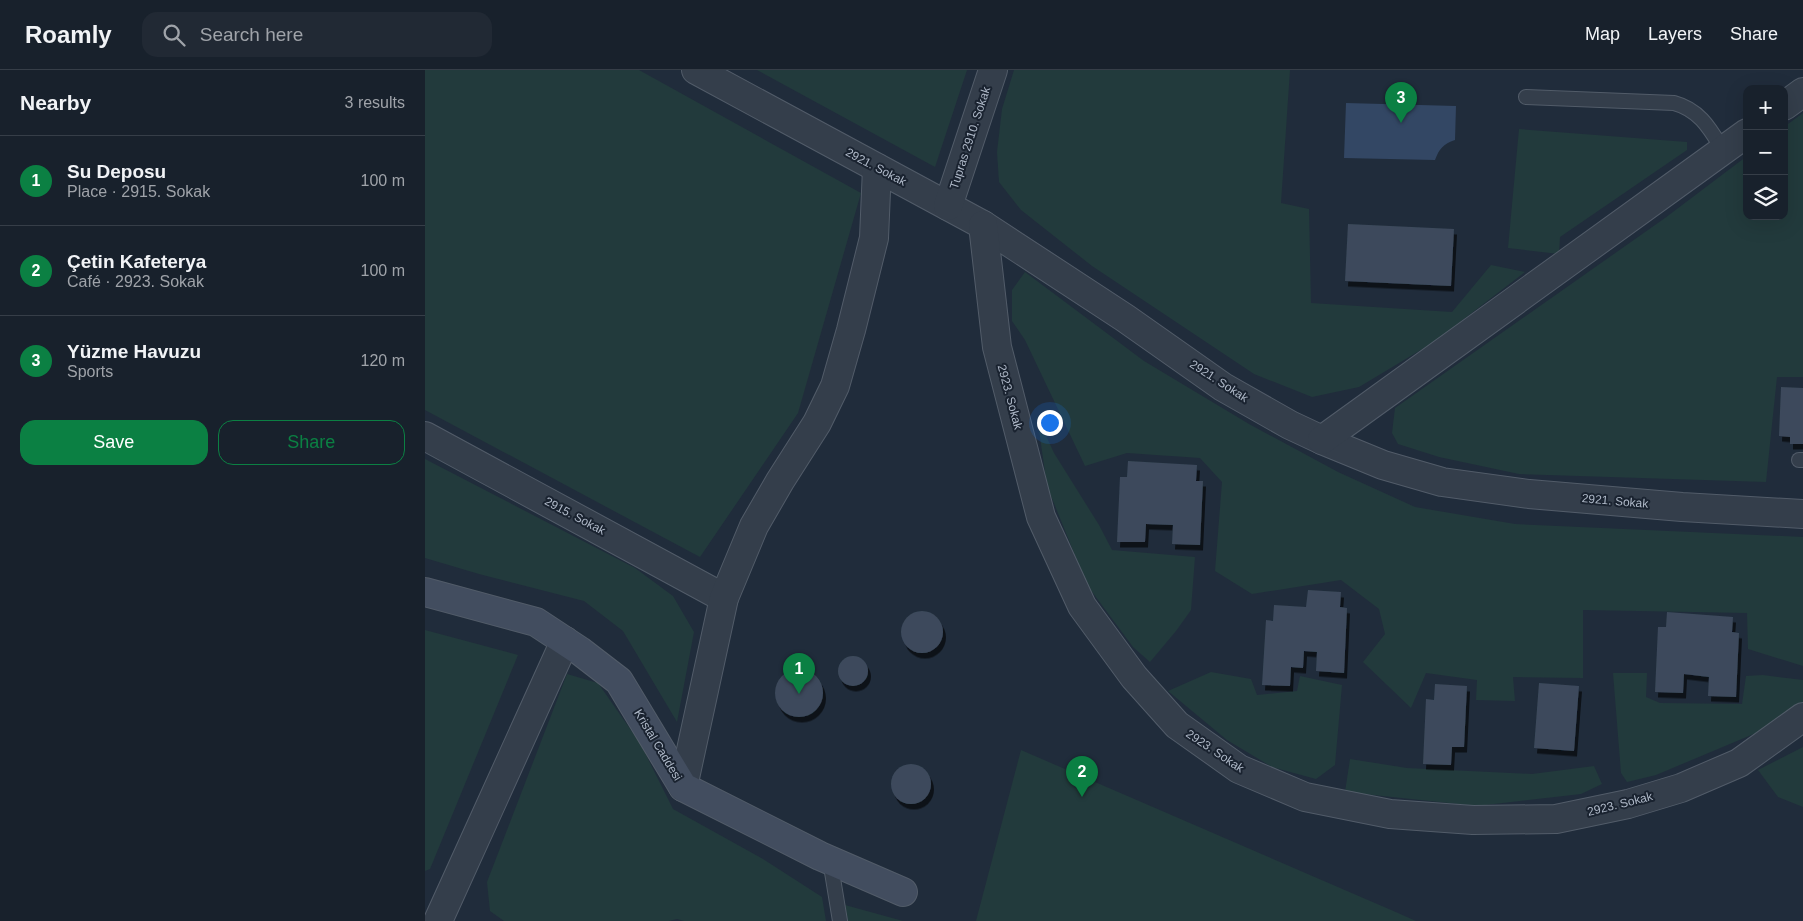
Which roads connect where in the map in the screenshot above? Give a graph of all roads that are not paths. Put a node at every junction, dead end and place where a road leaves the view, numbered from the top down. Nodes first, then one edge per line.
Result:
1 (696, 70) edge
2 (993, 70) edge
3 (1803, 92) edge
4 (1526, 97) dead end
5 (1788, 103) edge
6 (1743, 136) edge
7 (1723, 150) junction
8 (877, 168) junction
9 (948, 206) junction
10 (983, 224) junction
11 (425, 436) edge
12 (1322, 440) junction
13 (1803, 514) edge
14 (425, 592) edge
15 (724, 598) junction
16 (565, 641) junction
17 (1803, 717) edge
18 (683, 787) junction
19 (830, 860) junction
20 (903, 892) dead end
21 (438, 921) edge
22 (840, 921) edge

1 - 8 street, 2921. Sokak
2 - 9 street, Tupras 2910. Sokak
3 - 5 street
4 - 7 lane
6 - 7 street
7 - 12 street
8 - 9 street, 2921. Sokak
8 - 15 street
9 - 10 street, 2921. Sokak
10 - 12 street, 2921. Sokak
10 - 17 street, 2923. Sokak
11 - 15 street, 2915. Sokak
12 - 13 street, 2921. Sokak
14 - 16 street, Kristal Caddesi
15 - 18 street
16 - 18 street, Kristal Caddesi
16 - 21 street
18 - 19 street, Kristal Caddesi
19 - 20 street, Kristal Caddesi
19 - 22 lane

